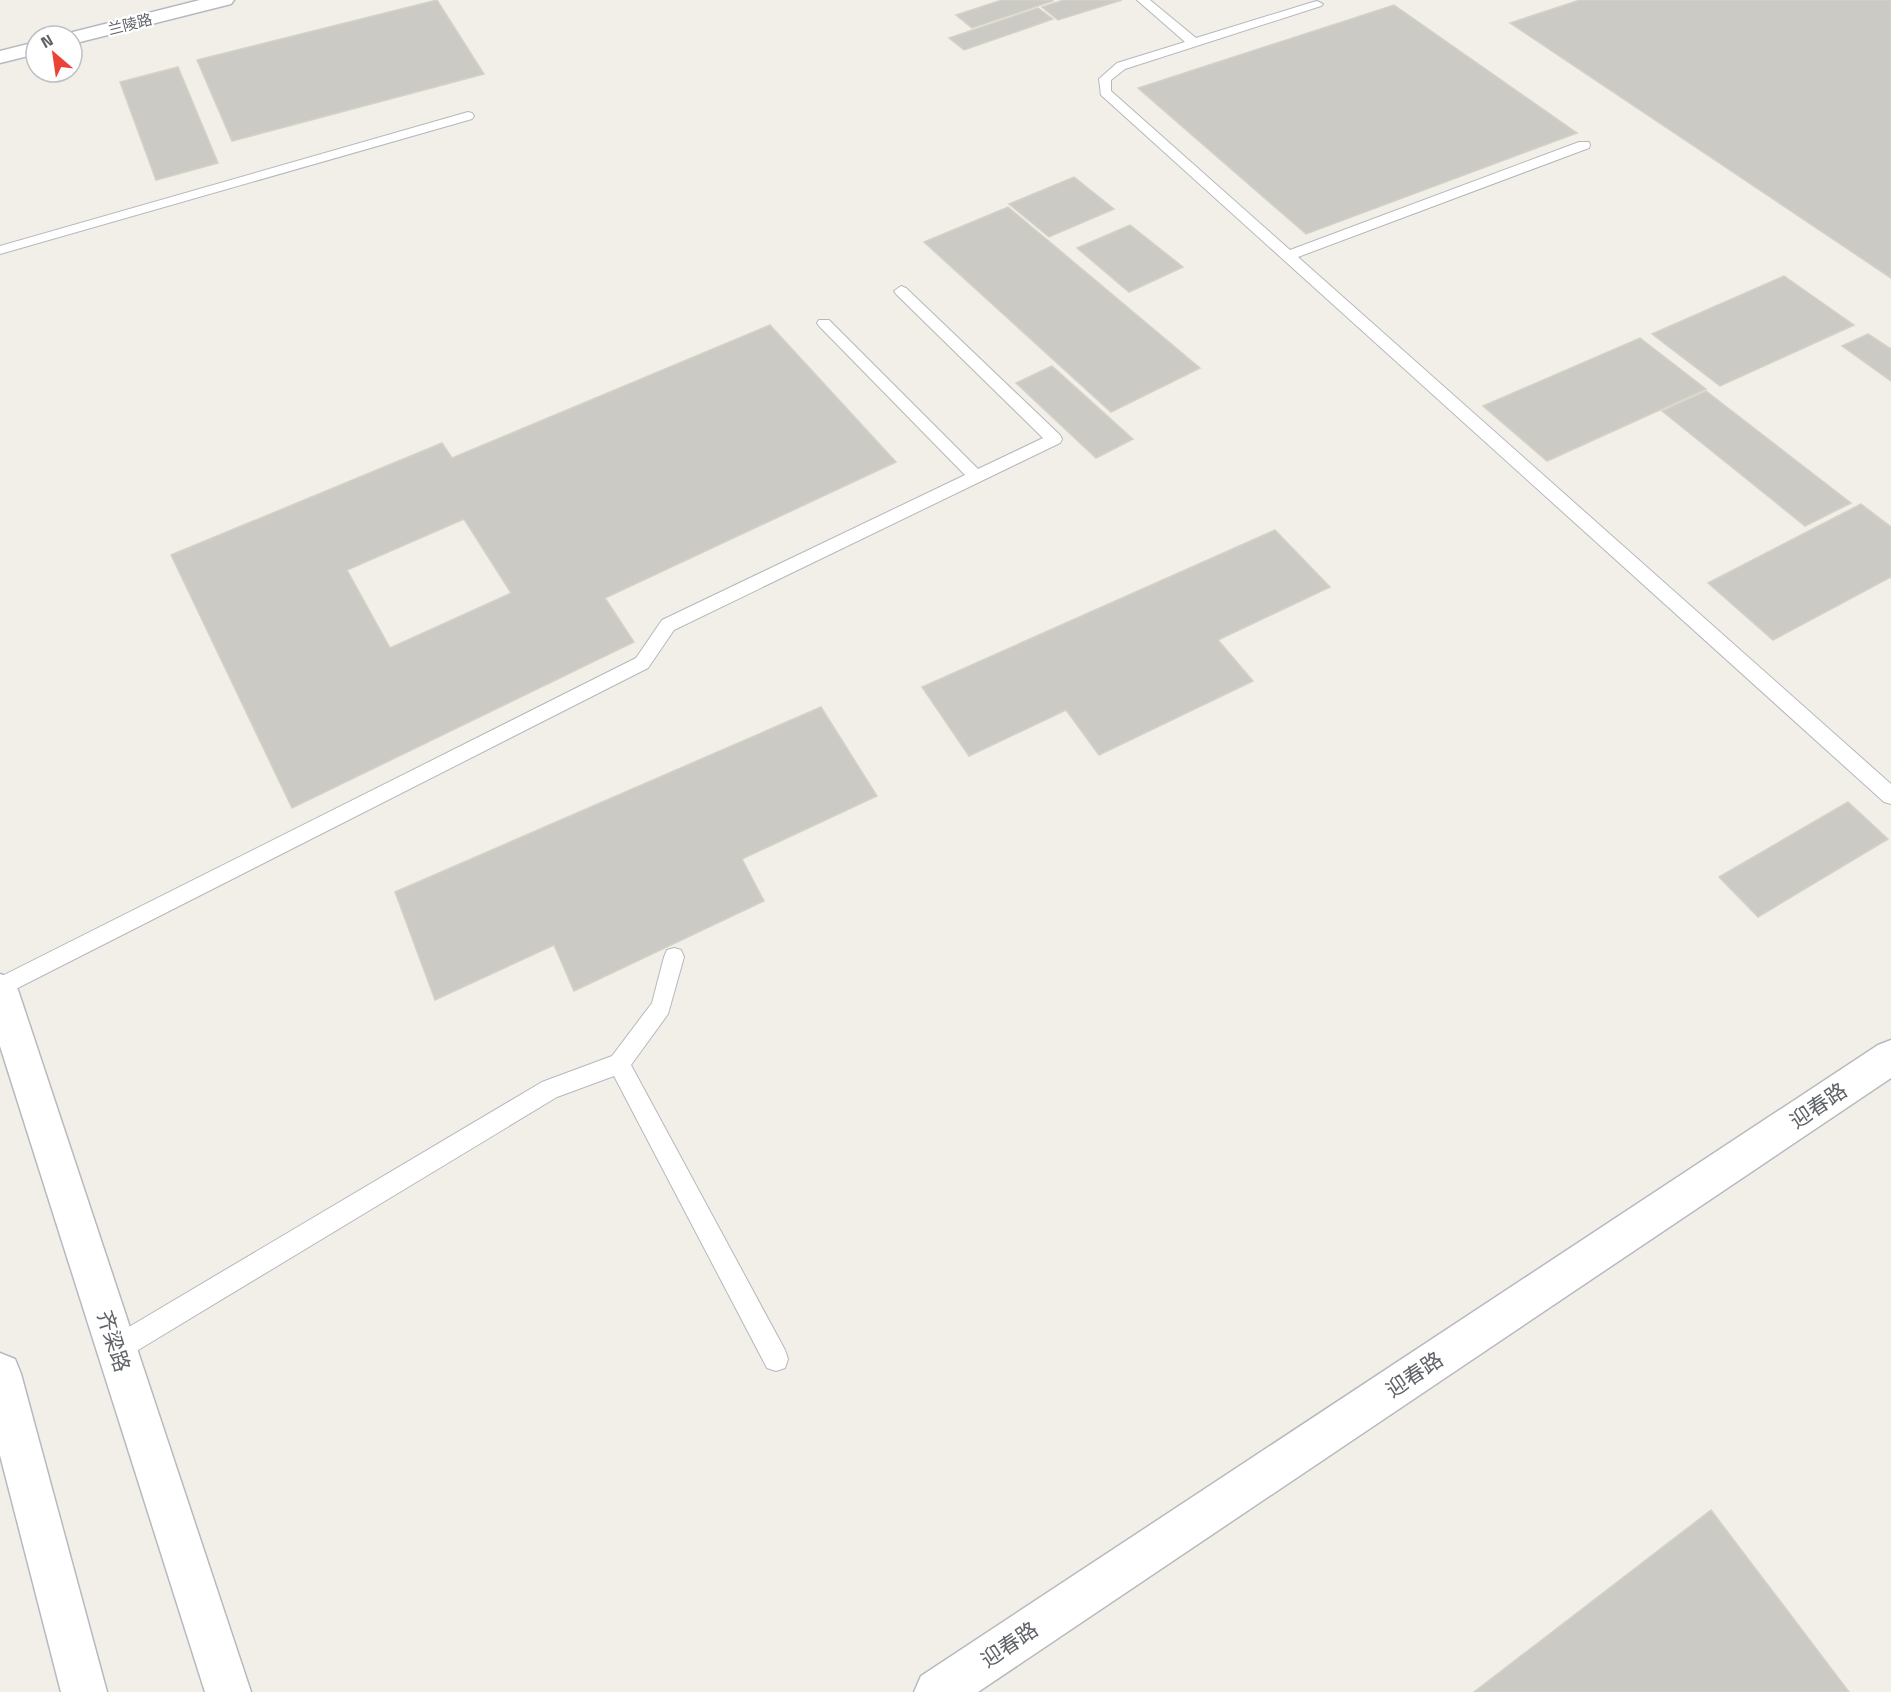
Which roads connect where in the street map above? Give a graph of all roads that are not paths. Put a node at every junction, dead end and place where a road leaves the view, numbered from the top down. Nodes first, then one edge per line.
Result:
1 (224, 0) edge
2 (1143, 0) edge
3 (1317, 4) dead end
4 (84, 35) edge
5 (1194, 42) junction
6 (24, 51) edge
7 (0, 57) edge
8 (468, 116) dead end
9 (1584, 145) dead end
10 (0, 250) edge
11 (1288, 256) junction
12 (902, 291) dead end
13 (824, 323) dead end
14 (975, 476) junction
15 (1891, 796) edge
16 (674, 957) dead end
17 (0, 988) edge
18 (1891, 1057) edge
19 (619, 1064) junction
20 (116, 1349) junction
21 (776, 1359) dead end
22 (0, 1374) edge
23 (84, 1692) edge
24 (228, 1692) edge
25 (937, 1692) edge

1 - 4 street, 兰陵路
2 - 5 lane
3 - 5 lane
5 - 11 lane
6 - 7 street
8 - 10 lane
9 - 11 lane
11 - 15 lane
12 - 14 lane
13 - 14 lane
14 - 17 lane
16 - 19 lane
17 - 20 street, 齐梁路
18 - 25 street, 迎春路
19 - 20 lane
19 - 21 lane
20 - 24 street, 齐梁路
22 - 23 street

